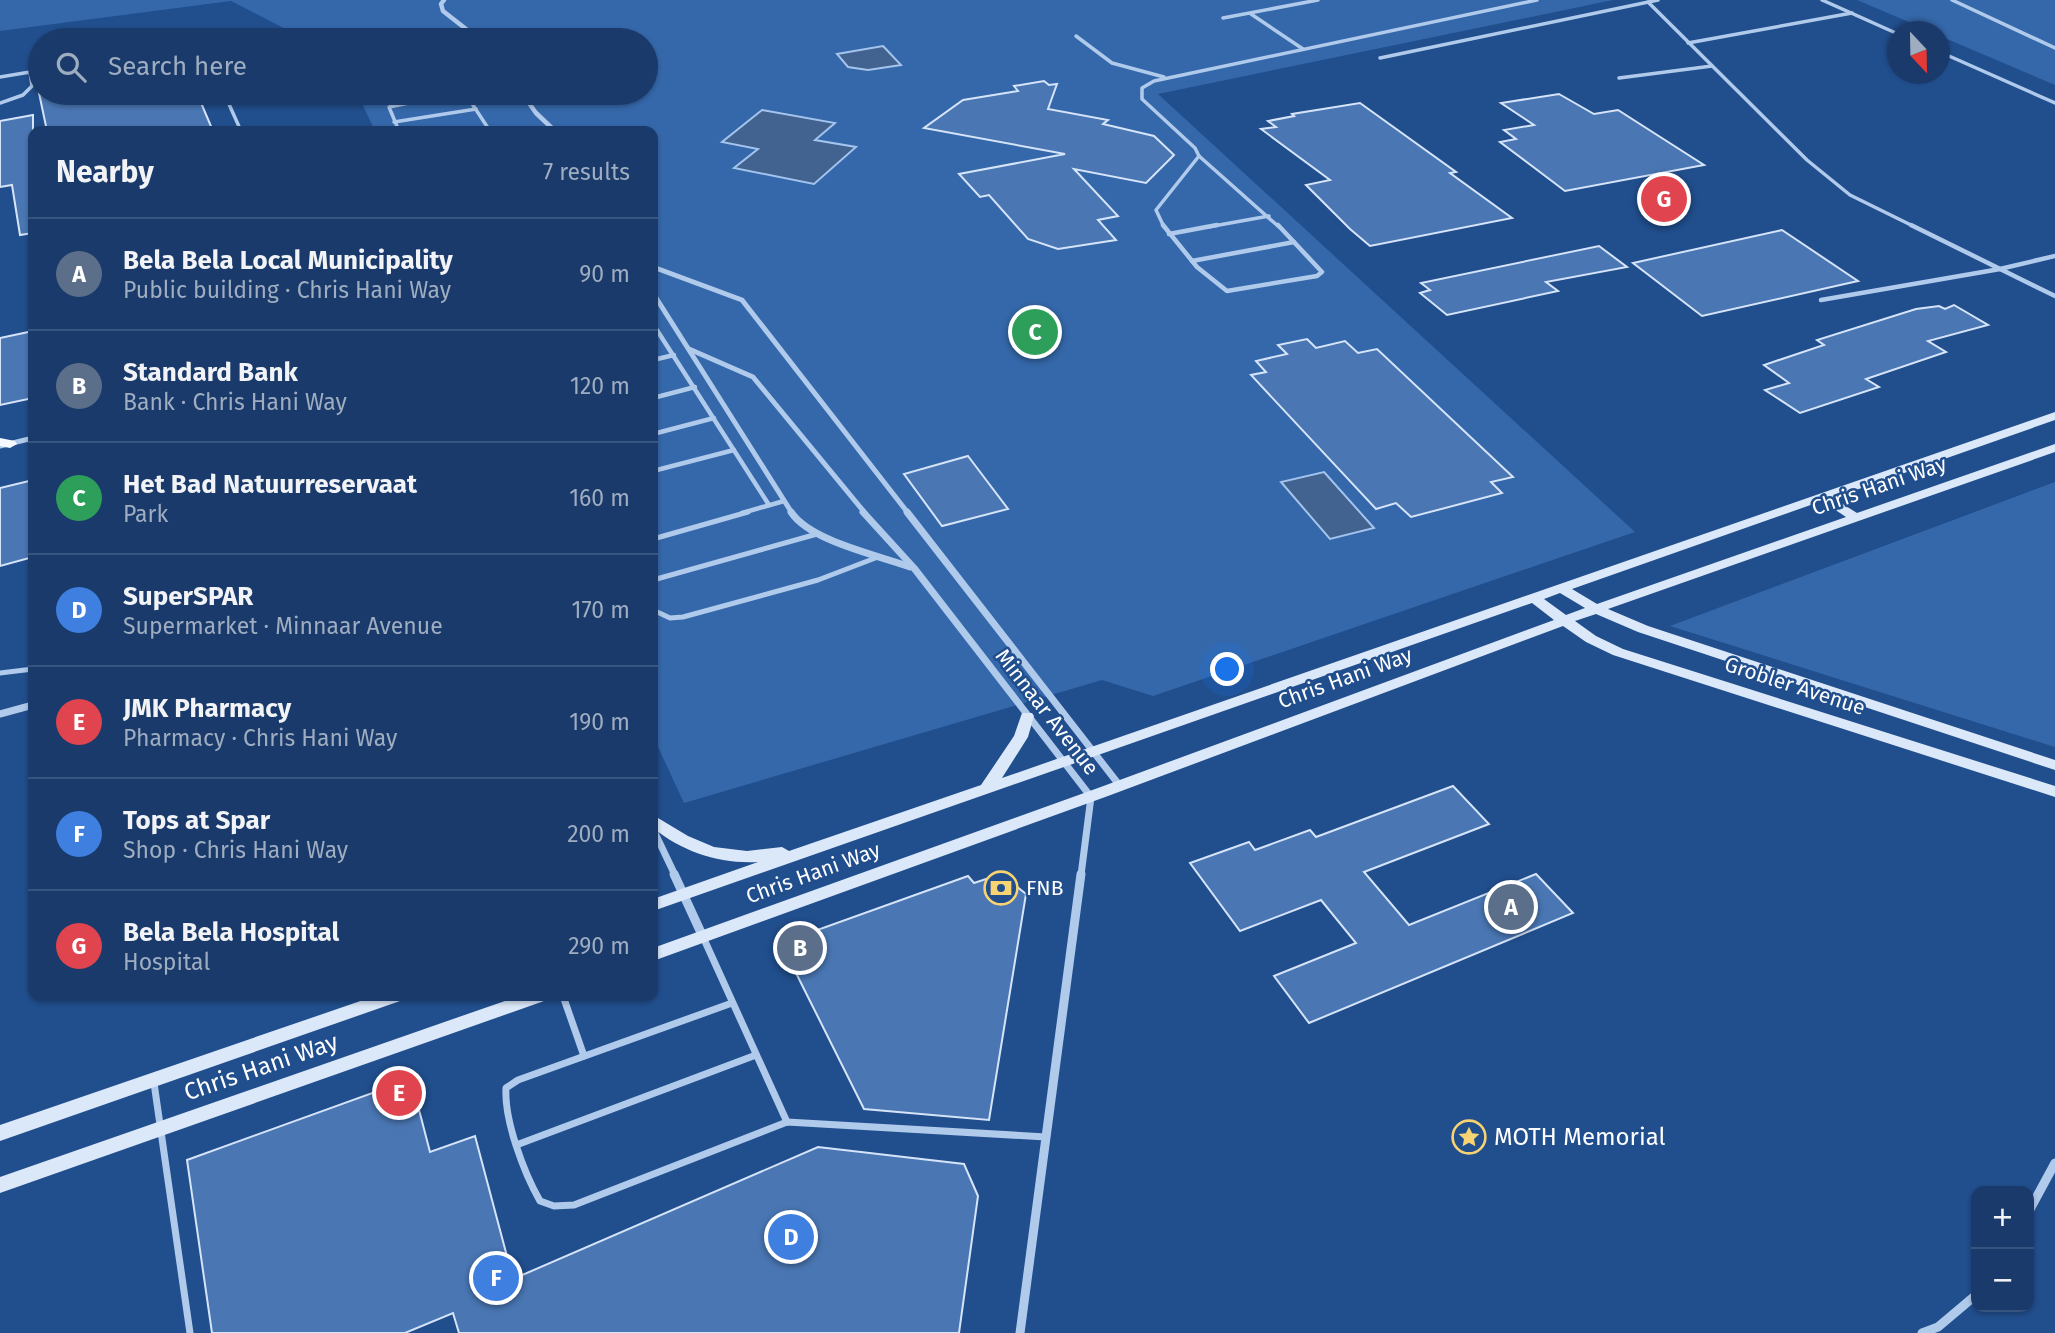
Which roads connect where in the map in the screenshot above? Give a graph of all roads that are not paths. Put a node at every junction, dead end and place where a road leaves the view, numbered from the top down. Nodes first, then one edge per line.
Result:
1 (444, 0) edge
2 (1318, 0) edge
3 (1537, 0) edge
4 (1658, 0) edge
5 (1822, 0) edge
6 (1952, 0) edge
7 (1648, 2) junction
8 (1852, 13) junction
9 (1251, 14) junction
10 (1223, 18) dead end
11 (465, 28) edge
12 (1887, 29) edge
13 (1076, 36) dead end
14 (1688, 43) junction
15 (2055, 48) edge
16 (1304, 49) junction
17 (1950, 56) edge
18 (1380, 58) dead end
19 (1712, 66) junction
20 (28, 72) edge
21 (0, 77) edge
22 (1167, 78) junction
23 (1619, 78) dead end
24 (28, 92) edge
25 (0, 103) edge
26 (2055, 103) edge
27 (229, 105) edge
28 (399, 105) edge
29 (473, 105) edge
30 (530, 105) edge
31 (476, 109) junction
32 (394, 122) junction
33 (239, 126) edge
34 (396, 126) edge
35 (487, 126) edge
36 (550, 126) edge
37 (1199, 156) junction
38 (1269, 216) junction
39 (1169, 234) junction
40 (1294, 242) junction
41 (2055, 256) edge
42 (1192, 261) junction
43 (658, 269) edge
44 (2000, 269) junction
45 (2055, 296) edge
46 (1821, 300) dead end
47 (658, 301) edge
48 (658, 332) edge
49 (688, 349) junction
50 (674, 355) junction
51 (658, 359) edge
52 (695, 387) junction
53 (658, 397) edge
54 (2055, 416) edge
55 (714, 418) junction
56 (658, 433) edge
57 (28, 439) edge
58 (3, 444) edge
59 (2055, 447) edge
60 (734, 450) junction
61 (658, 470) edge
62 (1824, 497) junction
63 (784, 501) junction
64 (769, 505) junction
65 (1856, 519) junction
66 (817, 534) junction
67 (658, 538) edge
68 (881, 555) junction
69 (914, 568) junction
70 (658, 579) edge
71 (1561, 588) junction
72 (1533, 598) junction
73 (1596, 609) junction
74 (658, 612) edge
75 (1563, 621) junction
76 (28, 670) edge
77 (0, 673) edge
78 (28, 706) edge
79 (0, 714) edge
80 (1027, 716) junction
81 (1093, 752) junction
82 (1063, 762) junction
83 (2055, 765) edge
84 (1120, 786) junction
85 (987, 788) junction
86 (2055, 792) edge
87 (1091, 797) junction
88 (658, 824) edge
89 (658, 840) edge
90 (835, 842) junction
91 (683, 895) junction
92 (658, 903) edge
93 (703, 937) junction
94 (658, 953) edge
95 (380, 1001) edge
96 (524, 1001) edge
97 (565, 1001) edge
98 (732, 1003) junction
99 (756, 1055) junction
100 (584, 1056) junction
101 (153, 1080) junction
102 (787, 1122) junction
103 (160, 1129) junction
104 (0, 1133) edge
105 (1046, 1137) junction
106 (519, 1144) junction
107 (2055, 1163) edge
108 (0, 1185) edge
109 (2034, 1202) edge
110 (1971, 1300) edge
111 (1941, 1330) edge
112 (190, 1333) edge
113 (1020, 1333) edge
114 (1922, 1333) edge

1 - 11 street
2 - 9 lane
3 - 16 lane
4 - 7 lane
5 - 8 lane
6 - 15 lane
7 - 14 lane
7 - 18 lane
8 - 12 lane
8 - 14 lane
9 - 10 lane
9 - 16 lane
13 - 22 lane
14 - 19 lane
16 - 22 lane
17 - 26 lane
19 - 23 lane
19 - 44 lane
20 - 21 lane
22 - 37 lane
24 - 25 lane
27 - 33 lane
28 - 32 lane
29 - 31 lane
30 - 36 street
31 - 32 lane
31 - 35 lane
32 - 34 lane
37 - 38 lane
37 - 39 lane
38 - 39 lane
38 - 40 lane
39 - 42 lane
40 - 42 lane
40 - 42 lane
41 - 44 lane
43 - 81 street
44 - 45 lane
44 - 46 lane
47 - 49 street
48 - 50 lane
49 - 63 street
49 - 69 street, Minnaar Avenue
50 - 51 lane
50 - 52 lane
52 - 53 lane
52 - 55 lane
54 - 62 main road, Chris Hani Way
55 - 56 lane
55 - 60 lane
57 - 58 street
59 - 65 main road, Chris Hani Way
60 - 61 lane
60 - 64 lane
62 - 65 main road
62 - 71 main road, Chris Hani Way
63 - 64 lane
63 - 66 street
64 - 67 lane
65 - 73 main road, Chris Hani Way
66 - 68 street
66 - 70 lane
68 - 69 street
68 - 74 lane
69 - 80 street, Minnaar Avenue
71 - 72 main road, Chris Hani Way
71 - 73 main road, Grobler Avenue
72 - 75 main road, Grobler Avenue
72 - 81 main road, Chris Hani Way
73 - 75 main road, Chris Hani Way
73 - 83 main road, Grobler Avenue
75 - 84 main road, Chris Hani Way
75 - 86 main road, Grobler Avenue
76 - 77 lane
78 - 79 street
80 - 82 street, Minnaar Avenue
80 - 85 main road
81 - 82 main road, Chris Hani Way
81 - 84 street
82 - 85 main road, Chris Hani Way
82 - 87 street, Minnaar Avenue
84 - 87 main road, Chris Hani Way
85 - 90 main road, Chris Hani Way
87 - 93 main road, Chris Hani Way
87 - 105 street, Minnaar Avenue
88 - 90 main road
89 - 91 street
90 - 91 main road, Chris Hani Way
91 - 92 main road, Chris Hani Way
91 - 93 street
93 - 94 main road, Chris Hani Way
93 - 98 lane
95 - 101 main road, Chris Hani Way
96 - 103 main road, Chris Hani Way
97 - 100 lane
98 - 99 lane
98 - 100 lane
99 - 102 lane
99 - 106 lane
100 - 106 lane
101 - 103 lane
101 - 104 main road, Chris Hani Way
102 - 105 lane
102 - 106 lane
103 - 108 main road, Chris Hani Way
103 - 112 lane
105 - 113 street, Minnaar Avenue
107 - 109 street
110 - 111 street
111 - 114 street

